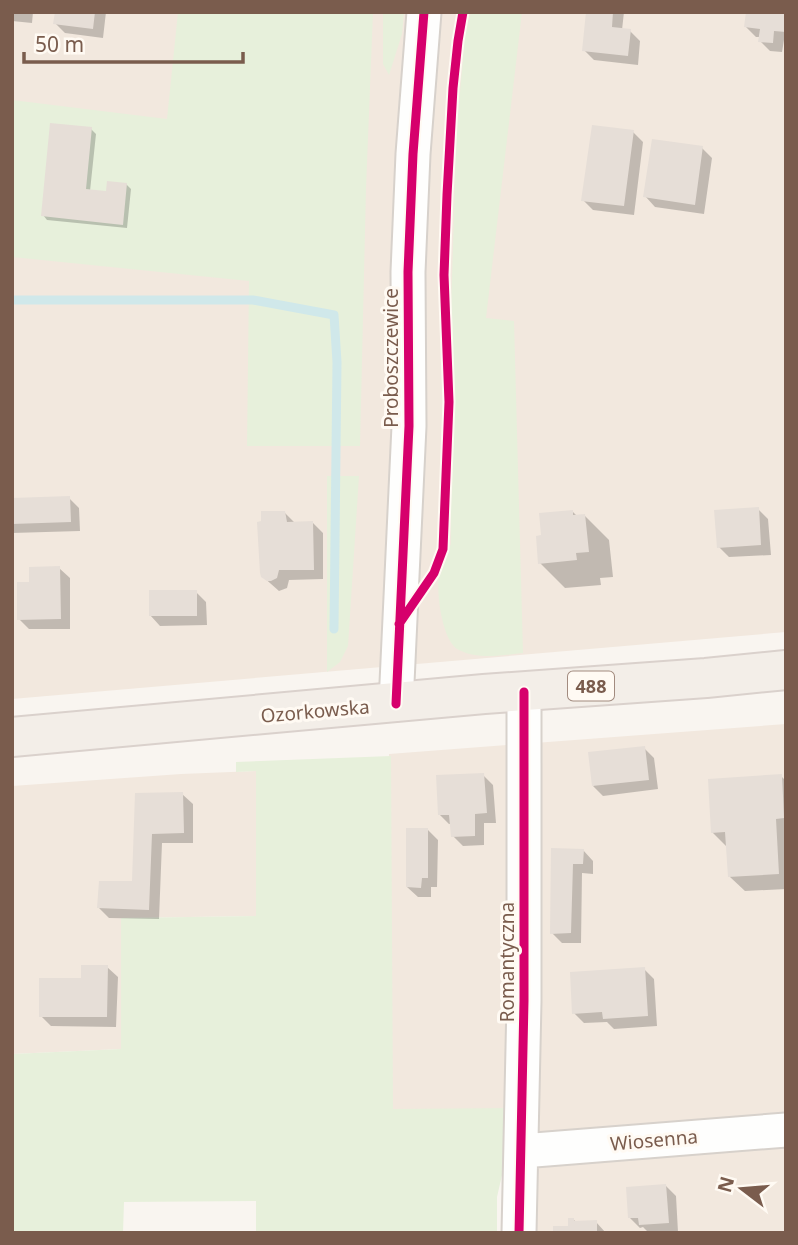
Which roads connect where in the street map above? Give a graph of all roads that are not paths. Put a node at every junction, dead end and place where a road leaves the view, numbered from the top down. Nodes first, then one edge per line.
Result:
1 (424, 12) edge
2 (786, 670) edge
3 (524, 692) junction
4 (396, 704) junction
5 (12, 737) edge
6 (786, 1130) edge
7 (522, 1151) junction
8 (519, 1233) edge

1 - 4 street, Proboszczewice
2 - 3 main road, Ozorkowska / 488
3 - 4 main road, Ozorkowska / 488
3 - 7 street, Romantyczna
4 - 5 main road, Ozorkowska / 488
6 - 7 street, Wiosenna
7 - 8 street, Romantyczna

